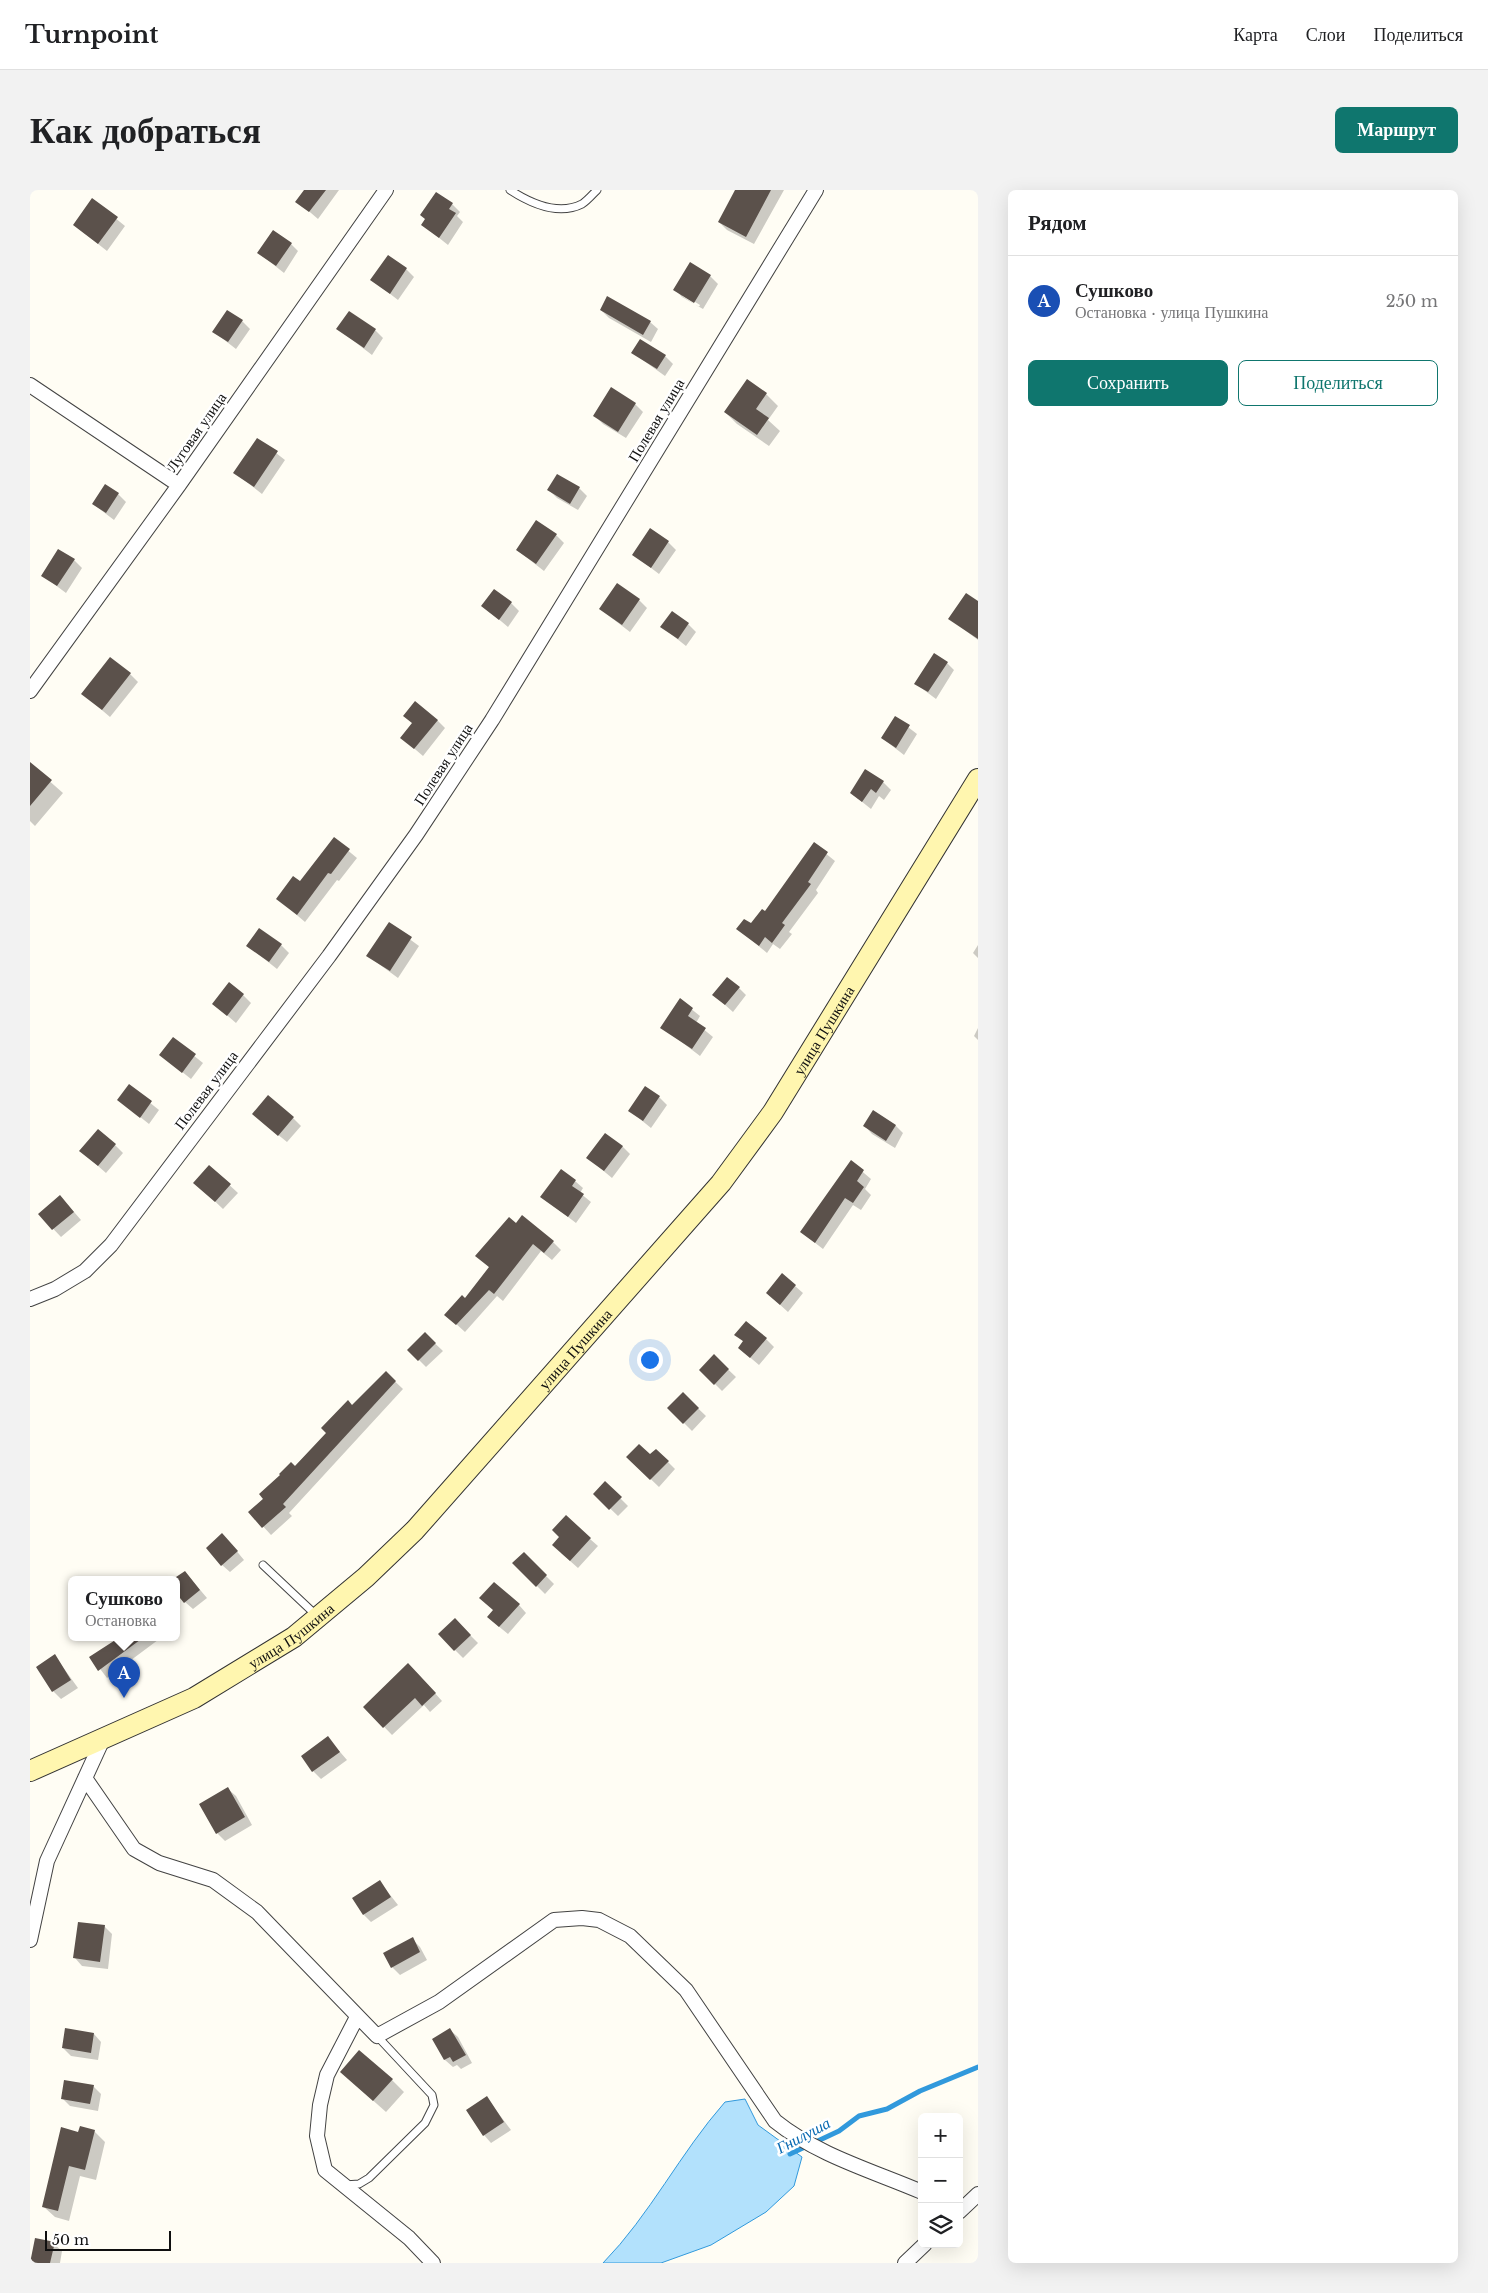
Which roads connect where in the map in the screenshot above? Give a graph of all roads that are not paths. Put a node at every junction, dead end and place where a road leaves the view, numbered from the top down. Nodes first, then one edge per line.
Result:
1 (386, 190) edge
2 (510, 190) edge
3 (597, 190) edge
4 (816, 190) edge
5 (30, 385) edge
6 (179, 485) junction
7 (30, 691) edge
8 (978, 778) edge
9 (30, 1300) edge
10 (263, 1565) dead end
11 (318, 1617) junction
12 (103, 1739) junction
13 (30, 1771) edge
14 (85, 1778) junction
15 (30, 1940) edge
16 (357, 2017) junction
17 (376, 2036) junction
18 (342, 2186) junction
19 (918, 2190) edge
20 (978, 2194) edge
21 (963, 2207) edge
22 (921, 2248) edge
23 (433, 2263) edge
24 (905, 2263) edge

1 - 6 street, Луговая улица
2 - 3 lane
4 - 9 street, Полевая улица
5 - 6 street
6 - 7 street, Луговая улица
8 - 11 main road, улица Пушкина
10 - 11 lane
11 - 12 main road, улица Пушкина
12 - 13 main road, улица Пушкина
12 - 14 street
14 - 15 street
14 - 16 street
16 - 17 street
16 - 18 street
17 - 18 lane
17 - 19 street
18 - 23 street
20 - 21 street
22 - 24 street

